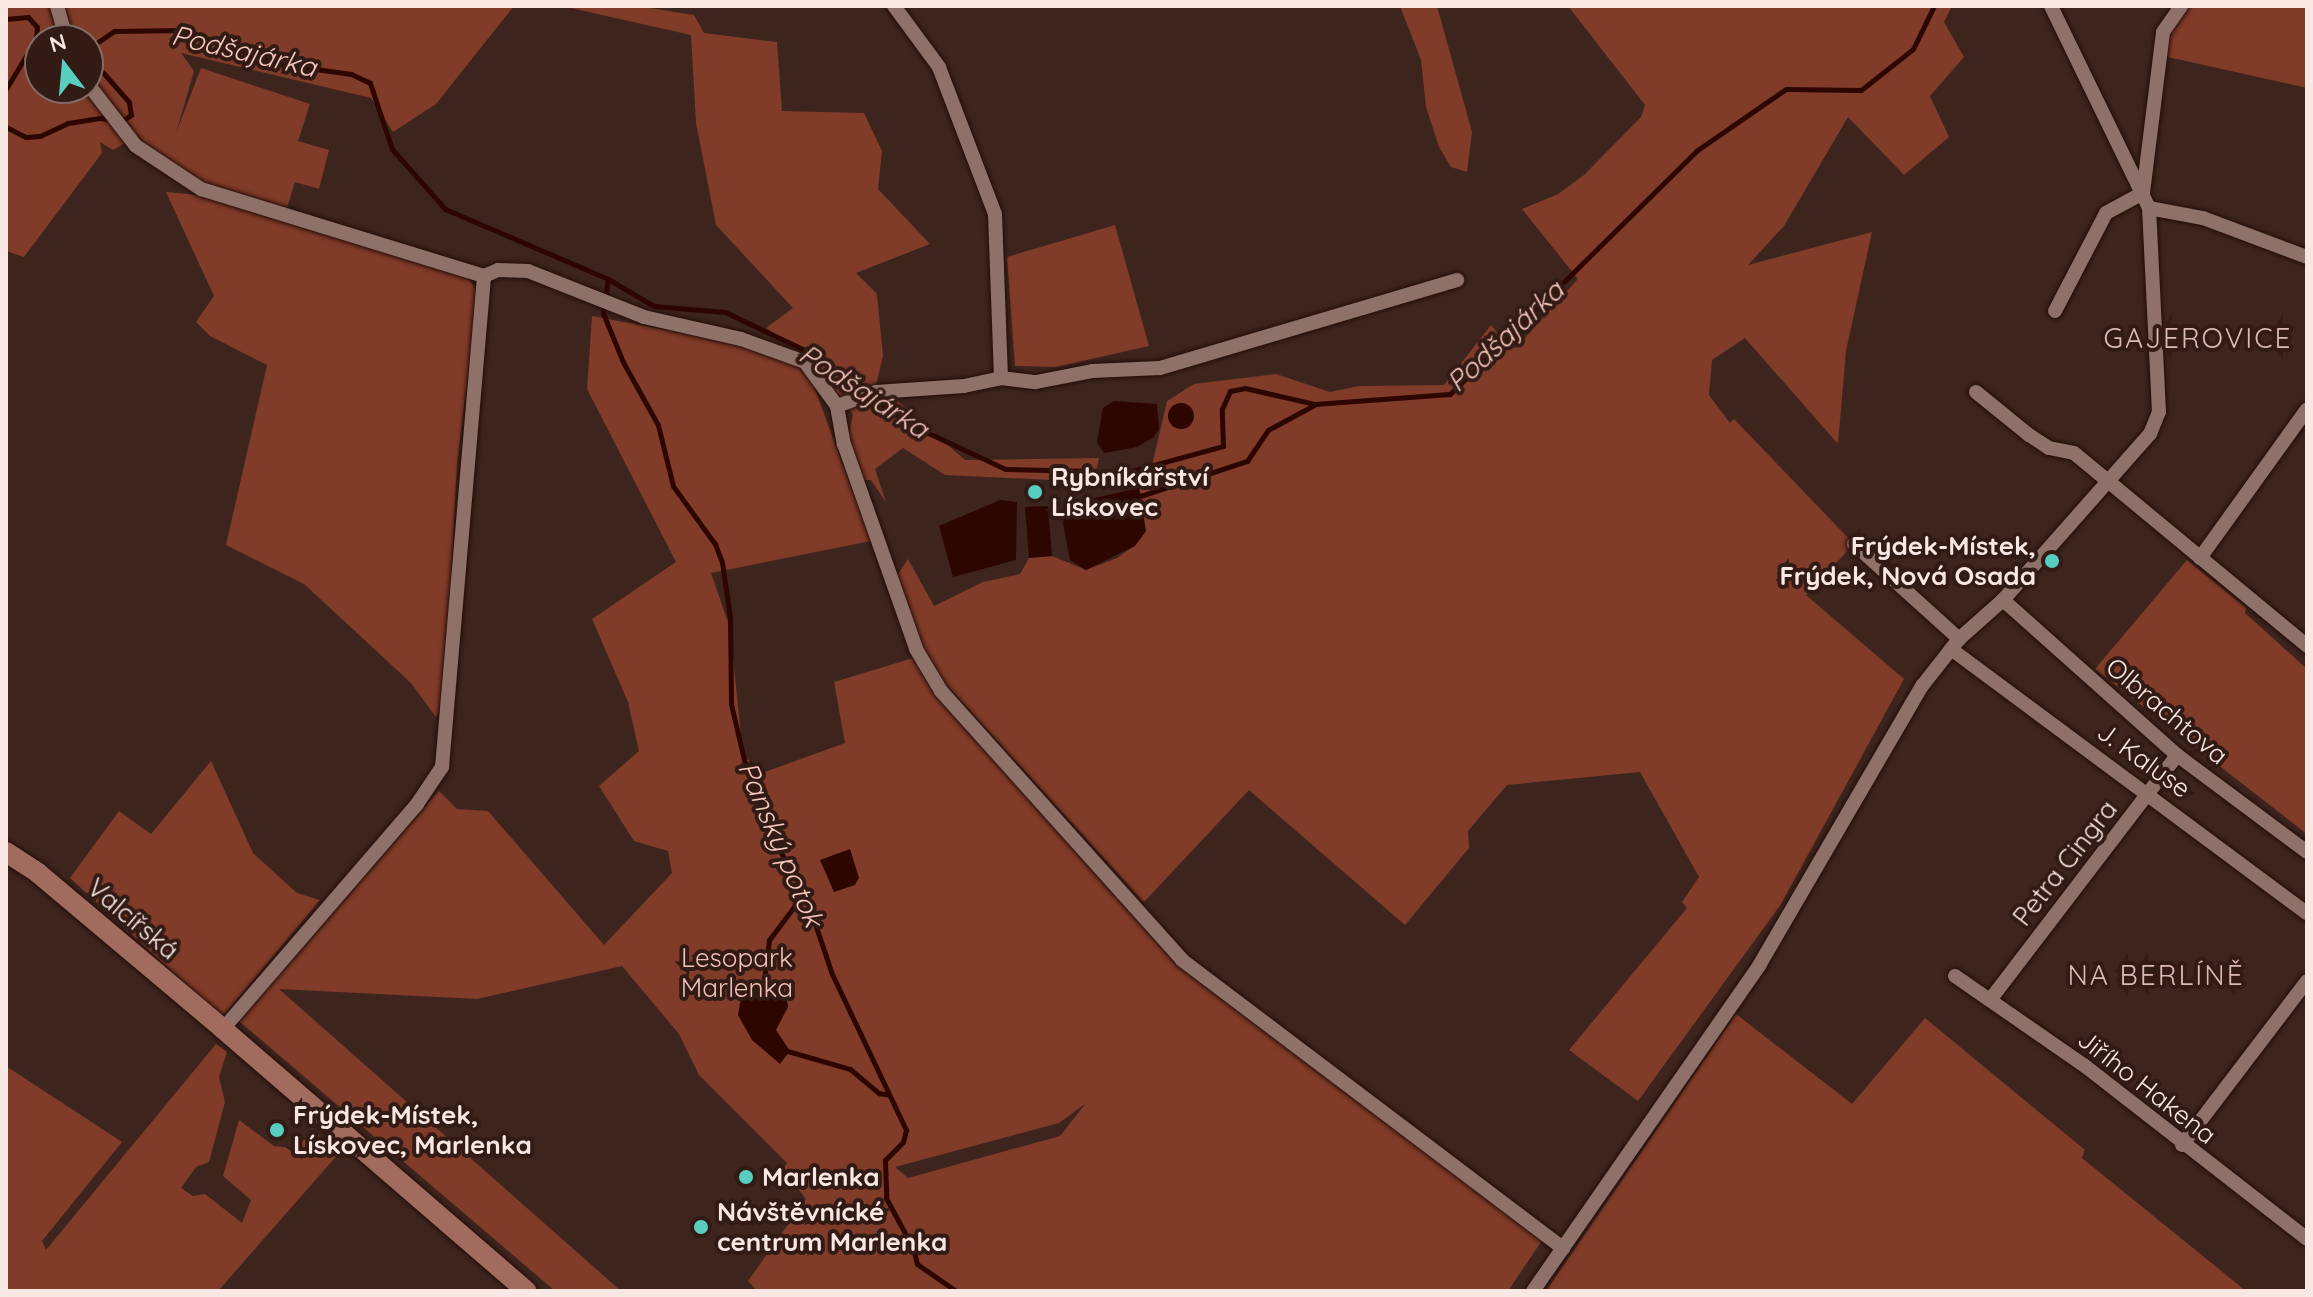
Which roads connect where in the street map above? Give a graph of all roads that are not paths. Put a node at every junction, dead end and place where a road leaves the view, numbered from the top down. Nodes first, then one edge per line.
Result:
1 (894, 6) edge
2 (2051, 6) edge
3 (2181, 6) edge
4 (103, 104) edge
5 (2143, 193) junction
6 (2149, 208) junction
7 (2307, 257) edge
8 (484, 276) junction
9 (1457, 280) dead end
10 (2055, 311) dead end
11 (1001, 378) junction
12 (1976, 392) dead end
13 (837, 406) junction
14 (2307, 409) edge
15 (2103, 482) junction
16 (1854, 544) dead end
17 (2200, 558) junction
18 (2003, 600) junction
19 (1955, 644) junction
20 (2307, 646) edge
21 (2177, 755) junction
22 (2149, 793) junction
23 (6, 852) edge
24 (2307, 852) edge
25 (2307, 913) edge
26 (1955, 976) dead end
27 (2307, 981) edge
28 (1990, 1000) junction
29 (223, 1029) junction
30 (2182, 1145) junction
31 (2307, 1239) edge
32 (1563, 1248) junction
33 (526, 1291) edge
34 (1533, 1291) edge

1 - 11 street
2 - 5 street
3 - 5 street
4 - 8 street
5 - 6 street
5 - 10 street
6 - 7 street
6 - 15 street
8 - 13 street
8 - 29 street
9 - 11 street
11 - 13 street
12 - 15 street
13 - 32 street
14 - 17 street
15 - 17 street
15 - 18 street
16 - 19 street, J. Kaluse
17 - 20 street
18 - 19 street
18 - 21 street, Olbrachtova
19 - 22 street, J. Kaluse
19 - 32 street
21 - 22 street, Petra Cingra
21 - 24 street, Olbrachtova
22 - 25 street, J. Kaluse
22 - 28 street, Petra Cingra
23 - 29 main road, Valcířská
26 - 28 street, Jiřího Hakena
27 - 30 street
28 - 30 street, Jiřího Hakena
29 - 33 main road
30 - 31 street, Jiřího Hakena
32 - 34 street

